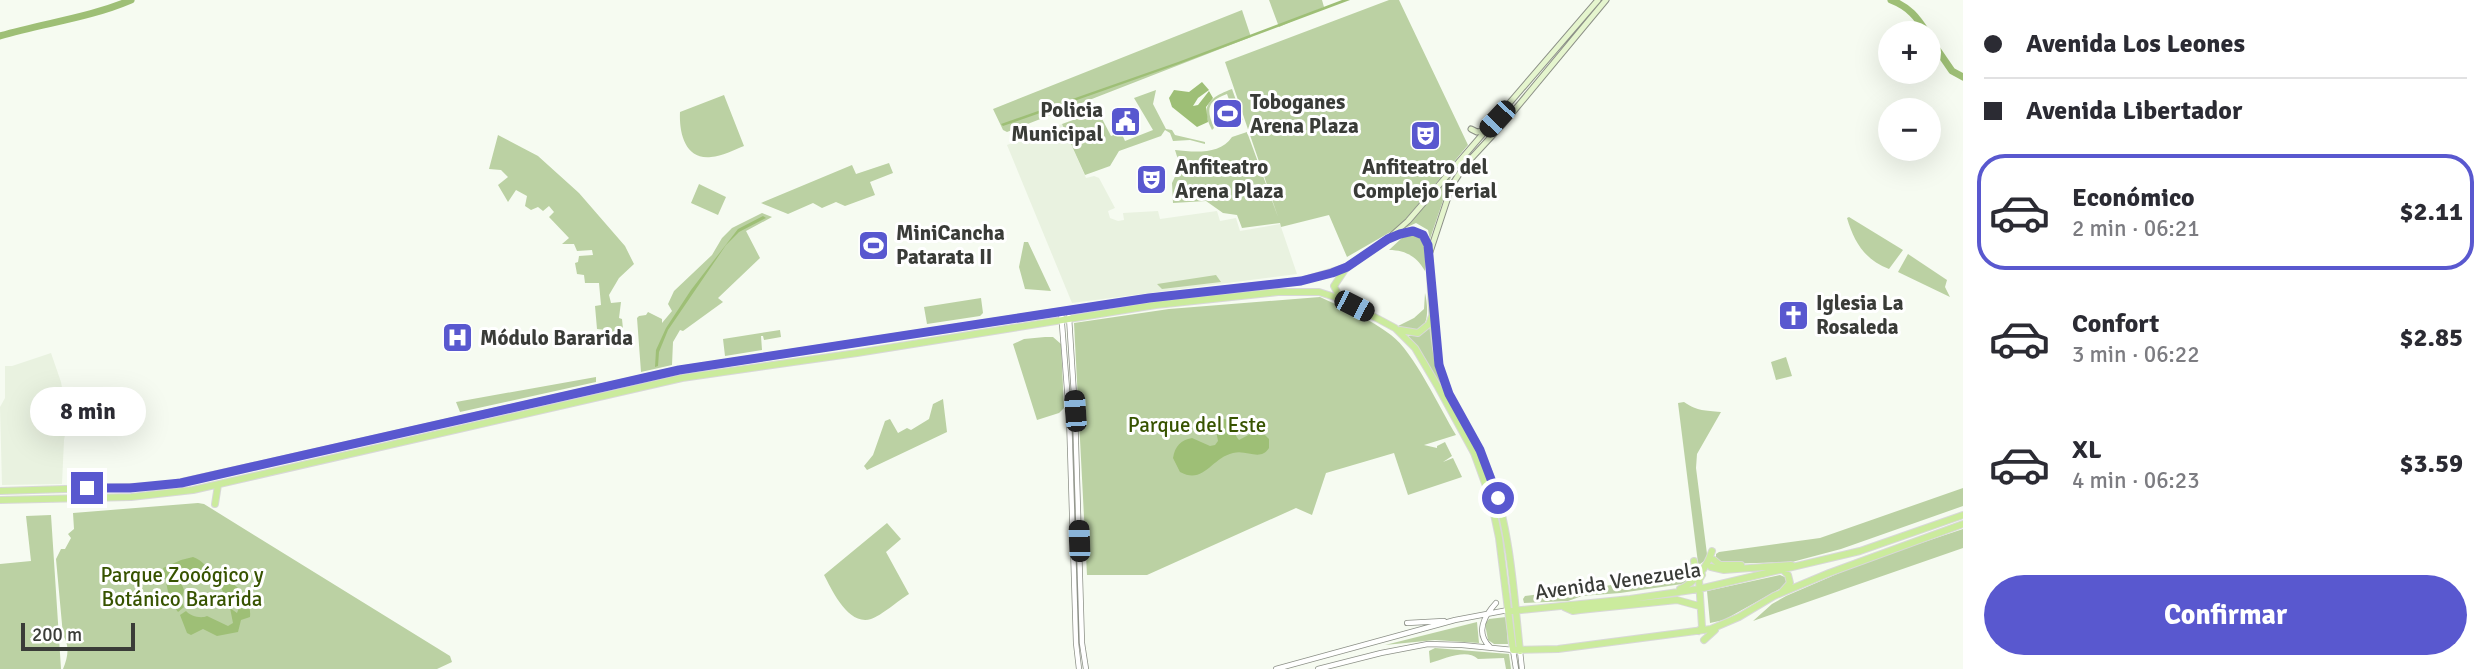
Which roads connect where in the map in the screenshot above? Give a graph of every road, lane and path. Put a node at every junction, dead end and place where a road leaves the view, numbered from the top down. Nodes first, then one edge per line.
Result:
1 (1598, 0) edge
2 (1606, 0) edge
3 (1471, 129) dead end
4 (1486, 130) junction
5 (1388, 239) junction
6 (1429, 255) junction
7 (1347, 267) junction
8 (1341, 299) junction
9 (1433, 309) junction
10 (1065, 315) junction
11 (1395, 328) junction
12 (218, 485) junction
13 (0, 491) edge
14 (0, 500) edge
15 (215, 504) dead end
16 (1963, 515) edge
17 (1963, 524) edge
18 (1694, 561) dead end
19 (1713, 564) junction
20 (1777, 567) junction
21 (1692, 582) junction
22 (1699, 589) junction
23 (1774, 596) junction
24 (1630, 599) junction
25 (1496, 603) dead end
26 (1699, 606) junction
27 (1564, 607) junction
28 (1512, 611) junction
29 (1485, 614) junction
30 (1455, 620) junction
31 (1407, 623) dead end
32 (1727, 623) junction
33 (1699, 631) junction
34 (1704, 640) dead end
35 (1491, 648) junction
36 (1517, 651) junction
37 (1079, 669) edge
38 (1086, 669) edge
39 (1276, 669) edge
40 (1318, 669) edge
41 (1516, 669) edge
42 (1522, 669) edge

1 - 4 main road
2 - 6 main road
3 - 4 main road
4 - 5 main road
5 - 6 main road
5 - 7 main road
6 - 9 main road
7 - 8 main road
7 - 10 main road
8 - 10 main road
8 - 11 main road
9 - 11 main road
9 - 28 main road
10 - 12 main road
10 - 13 main road
10 - 37 street
10 - 38 street
11 - 28 main road
12 - 14 main road
12 - 15 main road
16 - 20 main road
17 - 23 main road
18 - 21 main road
19 - 20 main road
19 - 21 main road
19 - 22 main road
20 - 22 main road, Avenida Venezuela
20 - 23 main road
21 - 24 main road
22 - 24 main road, Avenida Venezuela
22 - 26 main road
23 - 32 main road
24 - 27 main road, Avenida Venezuela
25 - 29 street
26 - 27 main road
26 - 33 main road
27 - 28 main road, Avenida Venezuela
28 - 29 street, Avenida Venezuela
28 - 36 main road
29 - 30 street, Avenida Venezuela
29 - 35 street
30 - 31 street
30 - 39 street, Avenida Venezuela
32 - 33 main road
32 - 34 main road
33 - 36 main road
35 - 36 street
35 - 40 street
36 - 41 street
36 - 42 street

